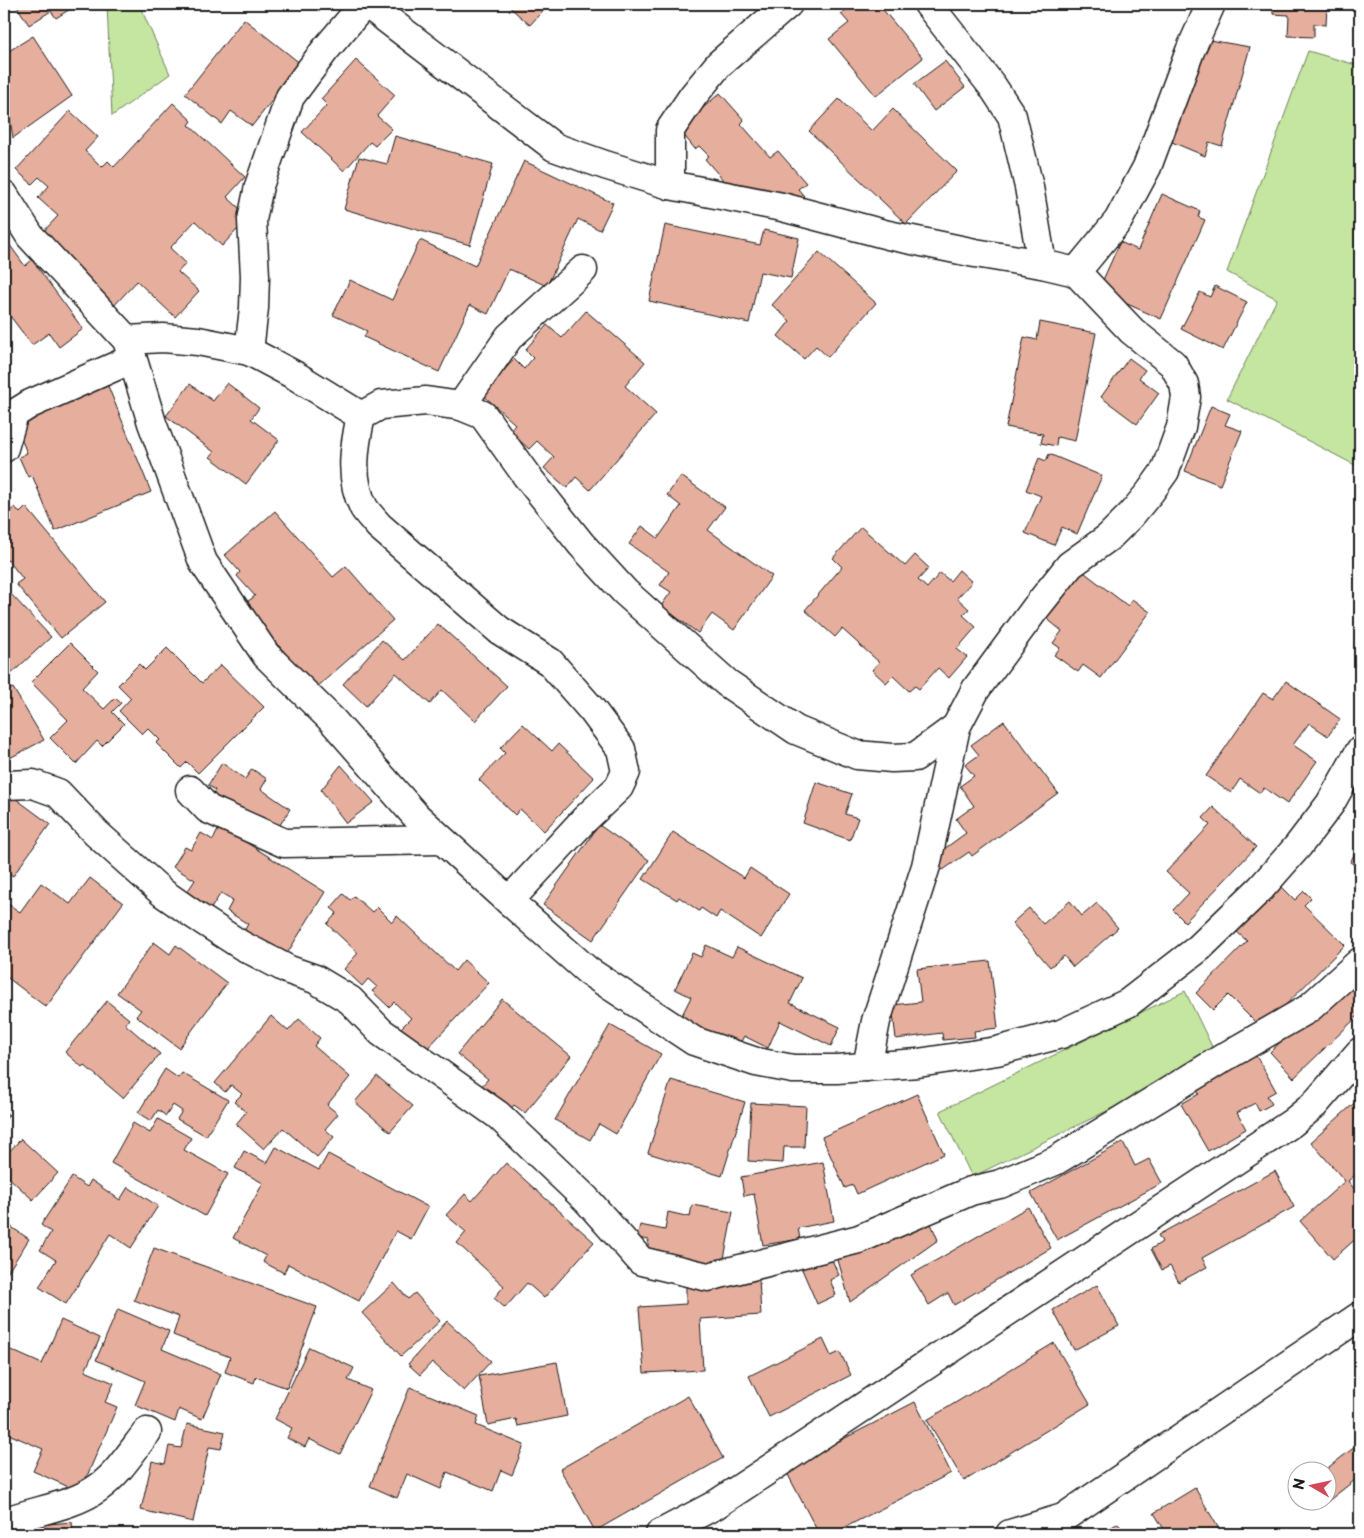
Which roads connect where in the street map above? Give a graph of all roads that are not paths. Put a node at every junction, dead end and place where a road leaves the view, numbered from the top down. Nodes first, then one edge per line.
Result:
1 (365, 4) edge
2 (788, 4) edge
3 (928, 4) edge
4 (1211, 4) edge
5 (670, 185) junction
6 (4, 195) edge
7 (1042, 264) junction
8 (583, 270) dead end
9 (1076, 272) junction
10 (130, 349) junction
11 (249, 351) junction
12 (461, 406) junction
13 (361, 416) junction
14 (4, 448) edge
15 (956, 727) junction
16 (1360, 750) edge
17 (4, 785) edge
18 (190, 790) dead end
19 (442, 840) junction
20 (509, 901) junction
21 (1360, 962) edge
22 (1360, 1052) edge
23 (868, 1066) junction
24 (1360, 1316) edge
25 (147, 1432) dead end
26 (4, 1522) edge
27 (1059, 1526) edge
28 (660, 1534) edge
29 (1010, 1534) edge

1 - 5 street
1 - 11 street
2 - 5 street
3 - 7 street
4 - 9 street
5 - 7 street
6 - 10 street
7 - 9 street
8 - 12 street
9 - 15 street
10 - 11 street
10 - 14 street
10 - 19 street
11 - 13 street
12 - 13 street
12 - 15 street
13 - 20 street
15 - 23 street
16 - 23 street
17 - 21 street
18 - 19 street
19 - 20 street
20 - 23 street
22 - 28 street
24 - 27 street
25 - 26 street
27 - 29 street

